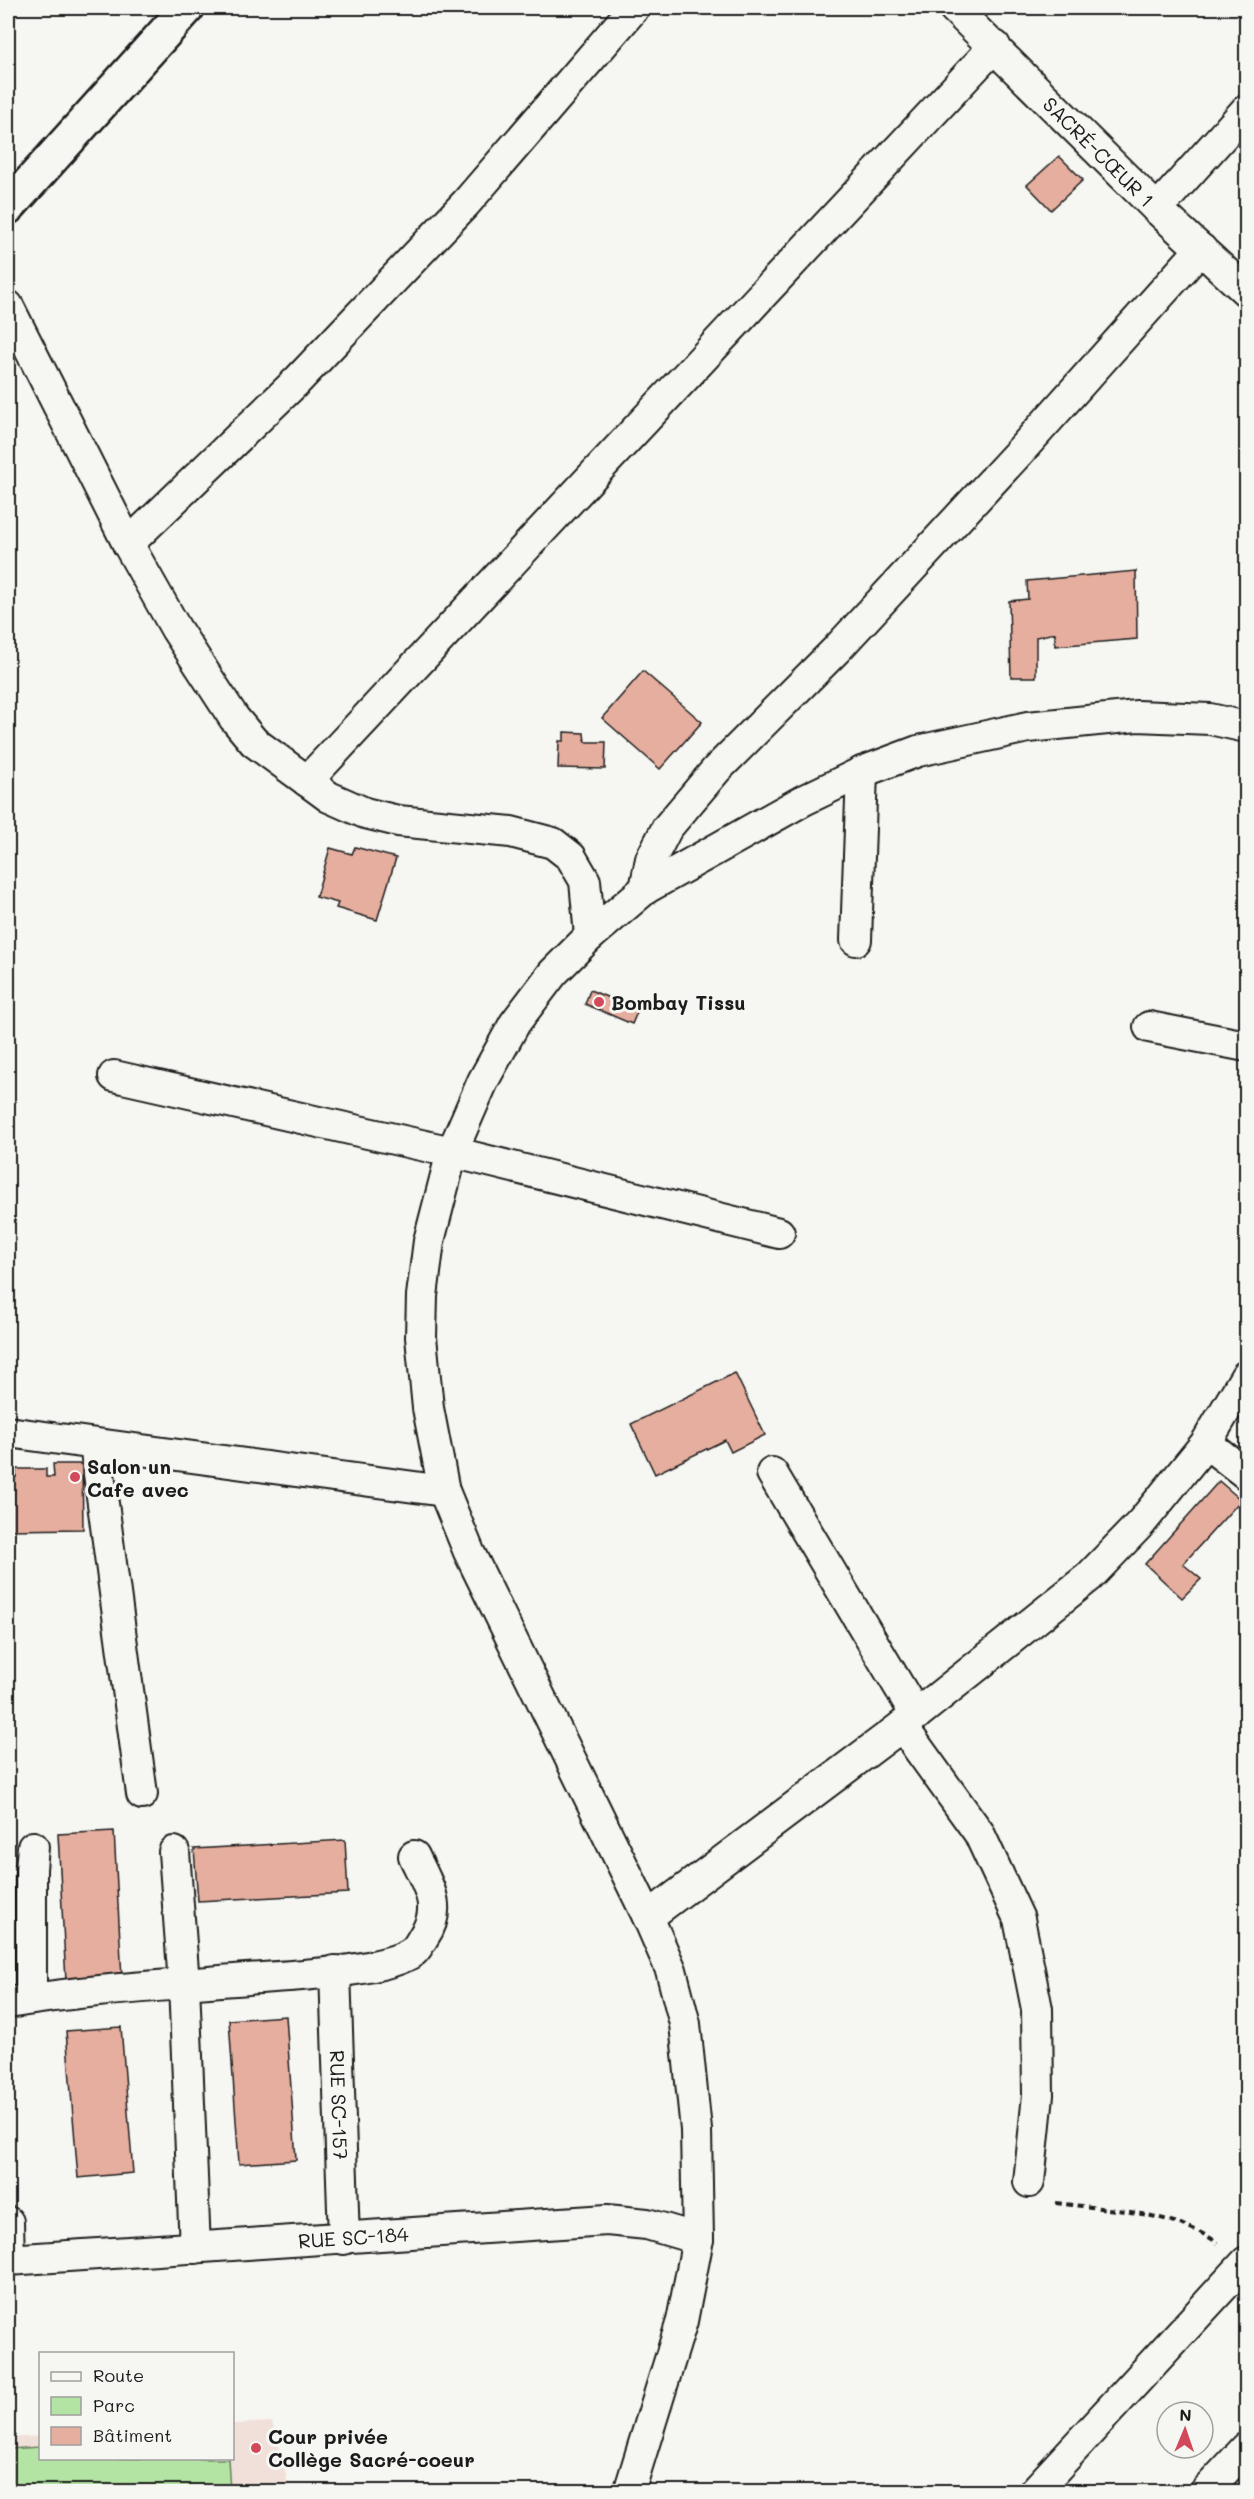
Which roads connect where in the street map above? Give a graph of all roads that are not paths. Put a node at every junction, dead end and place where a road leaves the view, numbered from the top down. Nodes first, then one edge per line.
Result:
1 (187, 8) edge
2 (634, 8) edge
3 (954, 8) edge
4 (995, 46) junction
5 (1246, 110) edge
6 (8, 207) edge
7 (1157, 209) junction
8 (1201, 249) junction
9 (1246, 291) edge
10 (8, 306) edge
11 (128, 544) junction
12 (1246, 727) edge
13 (862, 772) junction
14 (307, 781) junction
15 (645, 888) junction
16 (590, 936) junction
17 (856, 940) dead end
18 (1149, 1027) dead end
19 (1246, 1046) edge
20 (114, 1076) dead end
21 (452, 1152) junction
22 (779, 1233) dead end
23 (1246, 1376) edge
24 (8, 1432) edge
25 (1206, 1443) junction
26 (95, 1444) junction
27 (772, 1473) dead end
28 (1246, 1474) edge
29 (444, 1491) junction
30 (909, 1720) junction
31 (142, 1794) dead end
32 (33, 1847) dead end
33 (174, 1852) dead end
34 (414, 1856) dead end
35 (648, 1917) junction
36 (334, 1971) junction
37 (184, 1984) junction
38 (19, 2001) edge
39 (1029, 2182) road end
40 (8, 2222) edge
41 (344, 2239) junction
42 (698, 2240) junction
43 (195, 2248) junction
44 (8, 2260) edge
45 (1246, 2263) edge
46 (1246, 2448) edge
47 (629, 2492) edge
48 (1034, 2492) edge
49 (1205, 2492) edge

1 - 6 street
2 - 11 street
3 - 4 street, SACRÉ-CŒUR 1
4 - 7 street, SACRÉ-CŒUR 1
4 - 14 street
5 - 7 street
7 - 8 street, SACRÉ-CŒUR 1
8 - 9 street, SACRÉ-CŒUR 1
8 - 15 street
10 - 11 street
11 - 14 street
12 - 13 street
13 - 15 street
13 - 17 street
14 - 16 street
15 - 16 street
16 - 21 street
18 - 19 street
20 - 21 street
21 - 22 street
21 - 29 street
23 - 25 street
24 - 26 street
25 - 28 street
25 - 30 street
26 - 29 street
26 - 31 street
27 - 30 street
29 - 35 street
30 - 35 street
30 - 39 street
32 - 38 street
33 - 37 street
34 - 36 street
35 - 42 street
36 - 37 street
36 - 41 street, RUE SC-157
37 - 38 street
37 - 43 street
40 - 44 street
41 - 42 street, RUE SC-184
41 - 43 street, RUE SC-184
42 - 47 street
43 - 44 street, RUE SC-184
45 - 48 street
46 - 49 street

